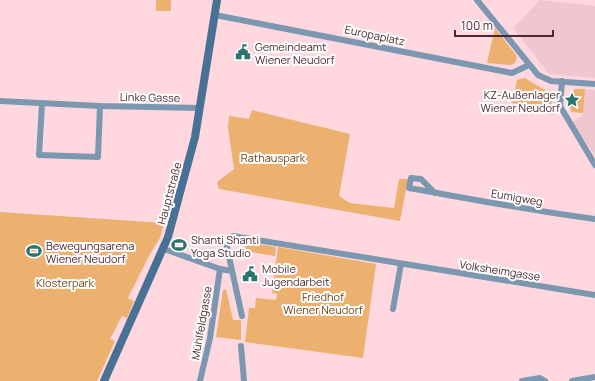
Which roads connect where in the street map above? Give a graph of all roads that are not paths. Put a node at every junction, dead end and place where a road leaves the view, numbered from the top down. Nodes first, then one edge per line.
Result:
1 (217, 0) edge
2 (477, 0) edge
3 (215, 15) junction
4 (528, 64) junction
5 (562, 81) junction
6 (595, 84) edge
7 (0, 101) edge
8 (42, 104) junction
9 (100, 106) junction
10 (200, 108) junction
11 (595, 165) edge
12 (435, 193) dead end
13 (595, 219) edge
14 (164, 249) junction
15 (401, 264) junction
16 (220, 269) junction
17 (232, 271) junction
18 (595, 295) edge
19 (393, 309) dead end
20 (242, 316) dead end
21 (241, 346) dead end
22 (595, 378) edge
23 (542, 380) edge
24 (104, 381) edge
25 (200, 381) edge
26 (244, 381) edge
27 (522, 381) edge
28 (572, 381) edge

1 - 3 street, Hauptstraße
2 - 4 street
3 - 4 street, Europaplatz
3 - 10 street, Hauptstraße
4 - 5 street
5 - 6 street
5 - 11 street
7 - 8 street, Linke Gasse
8 - 9 street, Linke Gasse
8 - 9 street
9 - 10 street, Linke Gasse
10 - 14 street, Hauptstraße
12 - 13 street, Eumigweg
14 - 16 street
14 - 24 street, Hauptstraße
15 - 17 street, Volksheimgasse
15 - 18 street, Volksheimgasse
15 - 19 street
16 - 17 street
16 - 25 street, Mühlfeldgasse
17 - 20 street
21 - 26 street
22 - 28 street
23 - 27 street

